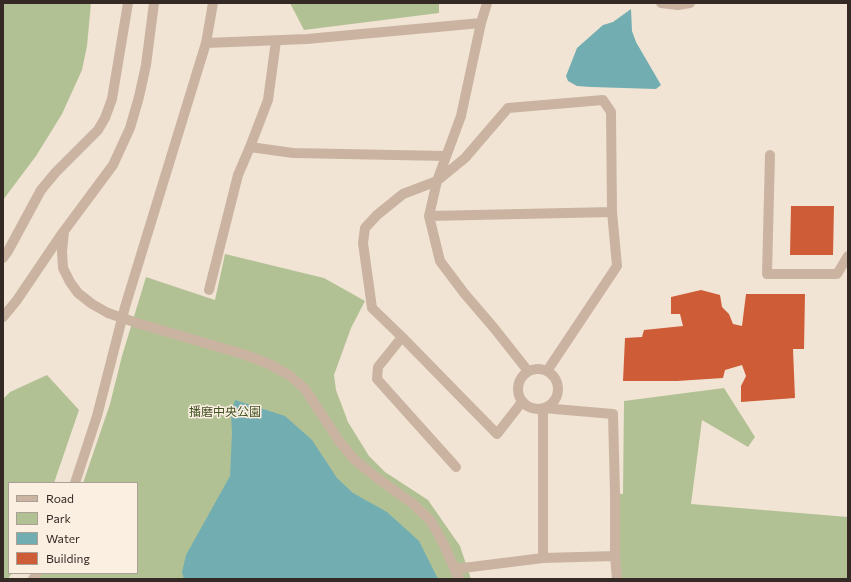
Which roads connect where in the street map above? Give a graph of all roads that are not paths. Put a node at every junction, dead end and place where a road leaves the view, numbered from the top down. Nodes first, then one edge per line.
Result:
1 (128, 3) edge
2 (154, 3) edge
3 (213, 3) edge
4 (486, 3) edge
5 (661, 3) edge
6 (690, 3) edge
7 (481, 23) junction
8 (276, 41) junction
9 (206, 43) junction
10 (250, 147) junction
11 (770, 155) dead end
12 (446, 156) junction
13 (437, 181) junction
14 (612, 212) junction
15 (429, 216) junction
16 (64, 231) junction
17 (848, 256) edge
18 (3, 258) edge
19 (209, 290) dead end
20 (3, 317) edge
21 (402, 337) junction
22 (528, 371) junction
23 (547, 371) junction
24 (522, 402) junction
25 (543, 408) junction
26 (456, 467) dead end
27 (75, 482) edge
28 (615, 556) junction
29 (543, 558) junction
30 (455, 569) junction
31 (459, 579) edge
32 (616, 579) edge

1 - 18 street
2 - 16 street
3 - 9 street
4 - 7 street
5 - 6 street
7 - 8 street
7 - 12 street
8 - 9 street
8 - 10 street
9 - 27 street
10 - 12 street
10 - 19 street
11 - 17 street
12 - 13 street
13 - 14 street
13 - 15 street
13 - 21 street
14 - 15 street
14 - 23 street
15 - 22 street
16 - 20 street
16 - 30 street, bridge
21 - 24 street
21 - 26 street
22 - 23 street
22 - 24 street
23 - 25 street
24 - 25 street
25 - 28 street
25 - 29 street
28 - 29 street
28 - 32 street
29 - 30 street
30 - 31 street

